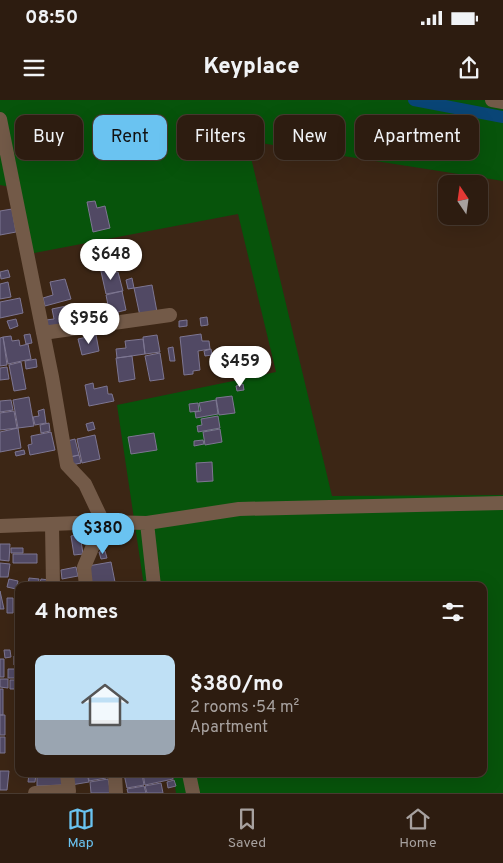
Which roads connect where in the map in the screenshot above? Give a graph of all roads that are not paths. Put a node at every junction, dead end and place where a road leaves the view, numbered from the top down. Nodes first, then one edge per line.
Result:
1 (492, 100) edge
2 (503, 102) edge
3 (0, 119) edge
4 (170, 315) dead end
5 (43, 333) junction
6 (503, 503) edge
7 (103, 522) junction
8 (148, 523) junction
9 (52, 525) junction
10 (0, 526) edge
11 (54, 582) edge
12 (86, 582) edge
13 (154, 582) edge
14 (67, 777) edge
15 (115, 777) edge
16 (190, 777) edge
17 (35, 793) edge
18 (116, 793) edge
19 (193, 793) edge

1 - 2 street
3 - 5 street
4 - 5 street
5 - 7 street
6 - 8 street
7 - 8 street
7 - 9 street
7 - 12 street
8 - 13 street
9 - 10 street
9 - 11 street
14 - 17 street
15 - 18 street
16 - 19 street

